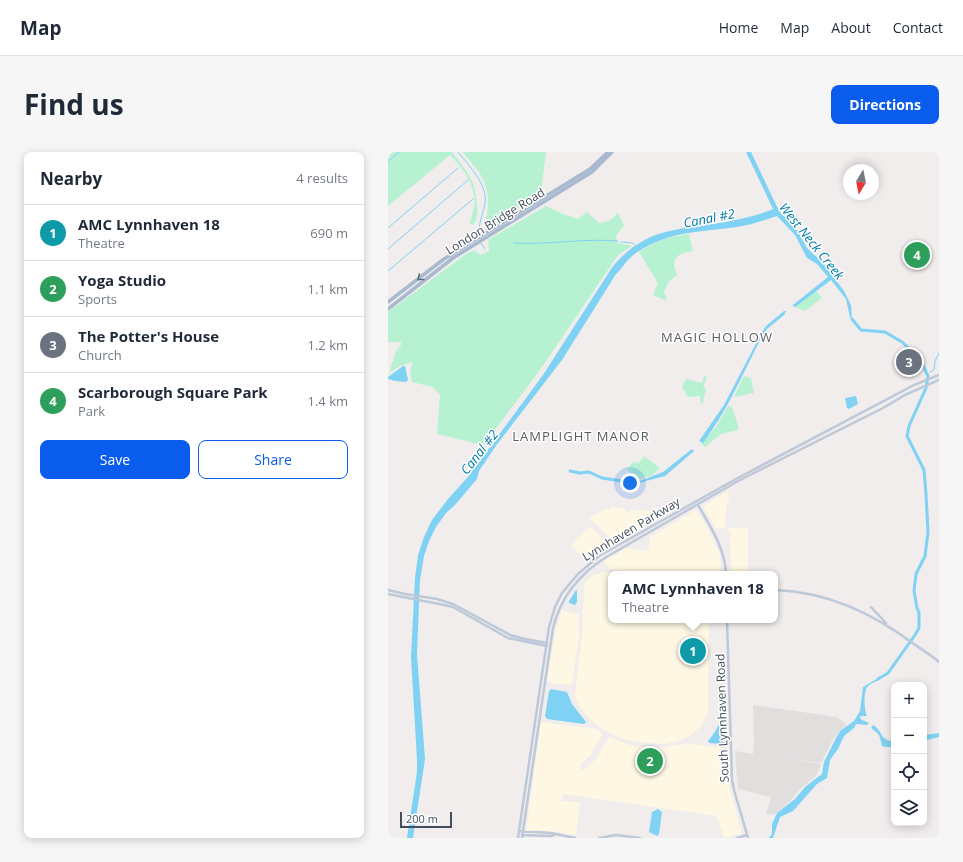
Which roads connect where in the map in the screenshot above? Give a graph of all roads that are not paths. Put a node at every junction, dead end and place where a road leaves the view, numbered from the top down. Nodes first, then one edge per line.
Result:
1 (608, 152) edge
2 (612, 152) edge
3 (524, 212) junction
4 (388, 302) edge
5 (388, 309) edge
6 (939, 375) edge
7 (939, 380) edge
8 (914, 385) junction
9 (902, 396) junction
10 (698, 504) junction
11 (726, 571) edge
12 (388, 590) edge
13 (778, 590) edge
14 (388, 594) edge
15 (411, 597) junction
16 (871, 607) dead end
17 (727, 623) edge
18 (889, 626) junction
19 (548, 645) junction
20 (939, 662) edge
21 (519, 831) junction
22 (522, 832) junction
23 (555, 835) junction
24 (518, 836) edge
25 (522, 837) edge
26 (748, 837) edge
27 (576, 838) edge
28 (598, 838) edge
29 (640, 838) edge
30 (737, 838) edge

1 - 3 main road, London Bridge Road
2 - 3 main road, London Bridge Road
3 -> 4 main road, London Bridge Road
3 - 5 main road, London Bridge Road
6 - 8 main road, Lynnhaven Parkway
7 - 9 main road, Lynnhaven Parkway
8 - 9 main road
8 - 19 main road, Lynnhaven Parkway
9 - 10 main road, Lynnhaven Parkway
10 - 11 main road
10 - 19 main road, Lynnhaven Parkway
12 - 15 main road
13 - 18 main road
14 - 15 main road
15 - 19 main road
15 - 19 main road
16 - 18 main road
17 - 26 main road, South Lynnhaven Road
18 - 20 main road
19 - 21 main road, Lynnhaven Parkway
19 - 22 main road, Lynnhaven Parkway
21 - 22 main road
21 - 24 main road, Lynnhaven Parkway
22 - 23 main road
22 - 25 main road, Lynnhaven Parkway
23 - 25 main road
23 - 27 main road
24 - 25 main road
26 - 30 main road
28 - 29 main road

